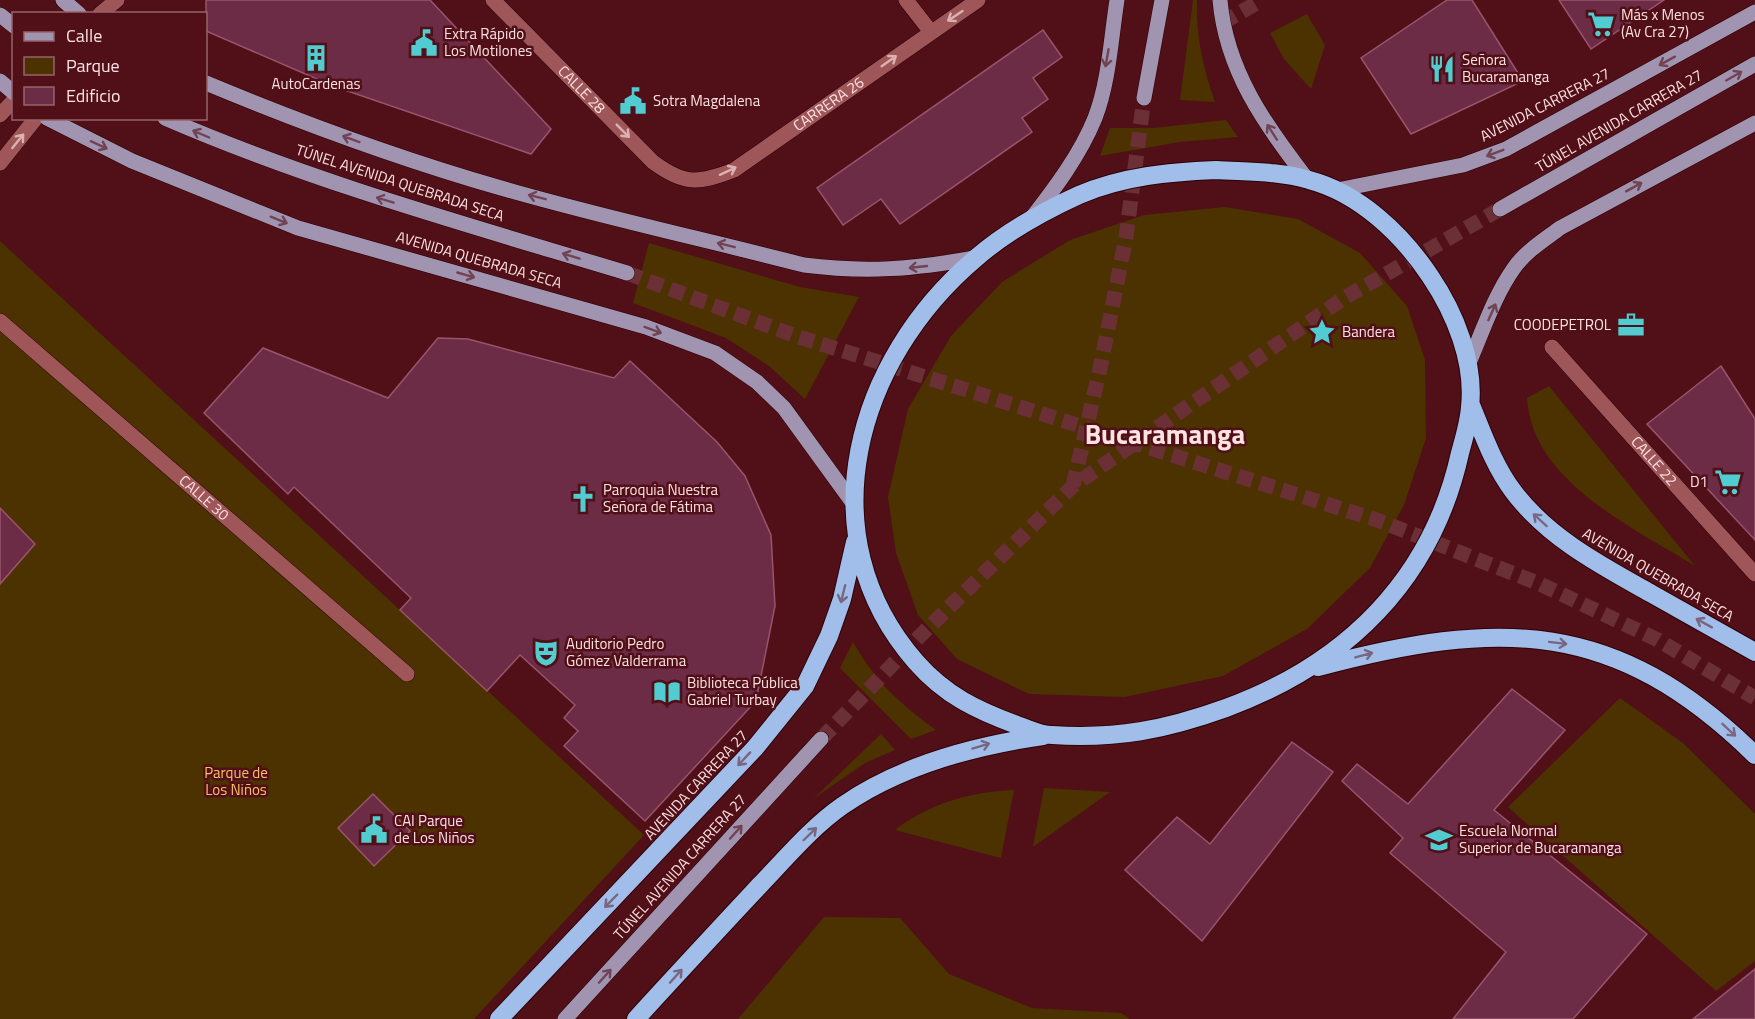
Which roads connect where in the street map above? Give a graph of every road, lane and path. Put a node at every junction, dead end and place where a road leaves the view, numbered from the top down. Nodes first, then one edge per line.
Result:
1 (63, 0) edge
2 (117, 0) edge
3 (493, 0) edge
4 (906, 0) edge
5 (978, 0) edge
6 (1117, 0) edge
7 (1162, 0) edge
8 (1220, 0) edge
9 (77, 12) edge
10 (102, 12) edge
11 (1755, 12) edge
12 (0, 15) edge
13 (12, 24) edge
14 (931, 32) junction
15 (1755, 64) edge
16 (0, 81) edge
17 (207, 83) edge
18 (12, 91) edge
19 (1144, 98) tunnel mouth
20 (12, 102) edge
21 (0, 116) edge
22 (34, 120) edge
23 (51, 120) edge
24 (169, 120) edge
25 (1755, 123) edge
26 (0, 163) edge
27 (672, 176) joint
28 (1307, 179) junction
29 (1337, 190) junction
30 (1500, 209) tunnel mouth
31 (1028, 222) junction
32 (975, 258) junction
33 (627, 273) tunnel mouth
34 (0, 321) edge
35 (1552, 347) dead end
36 (1468, 365) junction
37 (1471, 405) junction
38 (853, 502) junction
39 (856, 537) junction
40 (1755, 574) edge
41 (1755, 652) edge
42 (1308, 670) junction
43 (407, 674) dead end
44 (1046, 735) junction
45 (821, 739) tunnel mouth
46 (1755, 755) edge
47 (499, 1019) edge
48 (565, 1019) edge
49 (636, 1019) edge

1 - 9 main road
2 - 10 street
3 -> 27 street, CALLE 28
4 - 14 street
5 -> 14 street, CARRERA 26
6 -> 31 main road
7 - 19 main road
28 -> 8 main road
11 -> 29 main road, AVENIDA CARRERA 27
12 - 13 main road
27 -> 14 street, CARRERA 26
30 -> 15 main road, TÚNEL AVENIDA CARRERA 27
16 - 18 main road
32 -> 17 main road
20 - 21 street
26 -> 22 street
23 -> 38 main road, AVENIDA QUEBRADA SECA
33 -> 24 main road, TÚNEL AVENIDA QUEBRADA SECA
36 -> 25 main road
28 - 29 highway
28 - 31 highway
29 - 36 highway
31 - 32 highway
32 - 38 highway
34 - 43 street, CALLE 30
35 - 40 street, CALLE 22
36 - 37 highway
41 -> 37 highway, AVENIDA QUEBRADA SECA
37 - 42 highway
38 - 39 highway
39 - 44 highway
39 -> 47 highway, AVENIDA CARRERA 27
42 - 44 highway
42 -> 46 highway
49 -> 44 highway
48 -> 45 main road, TÚNEL AVENIDA CARRERA 27

